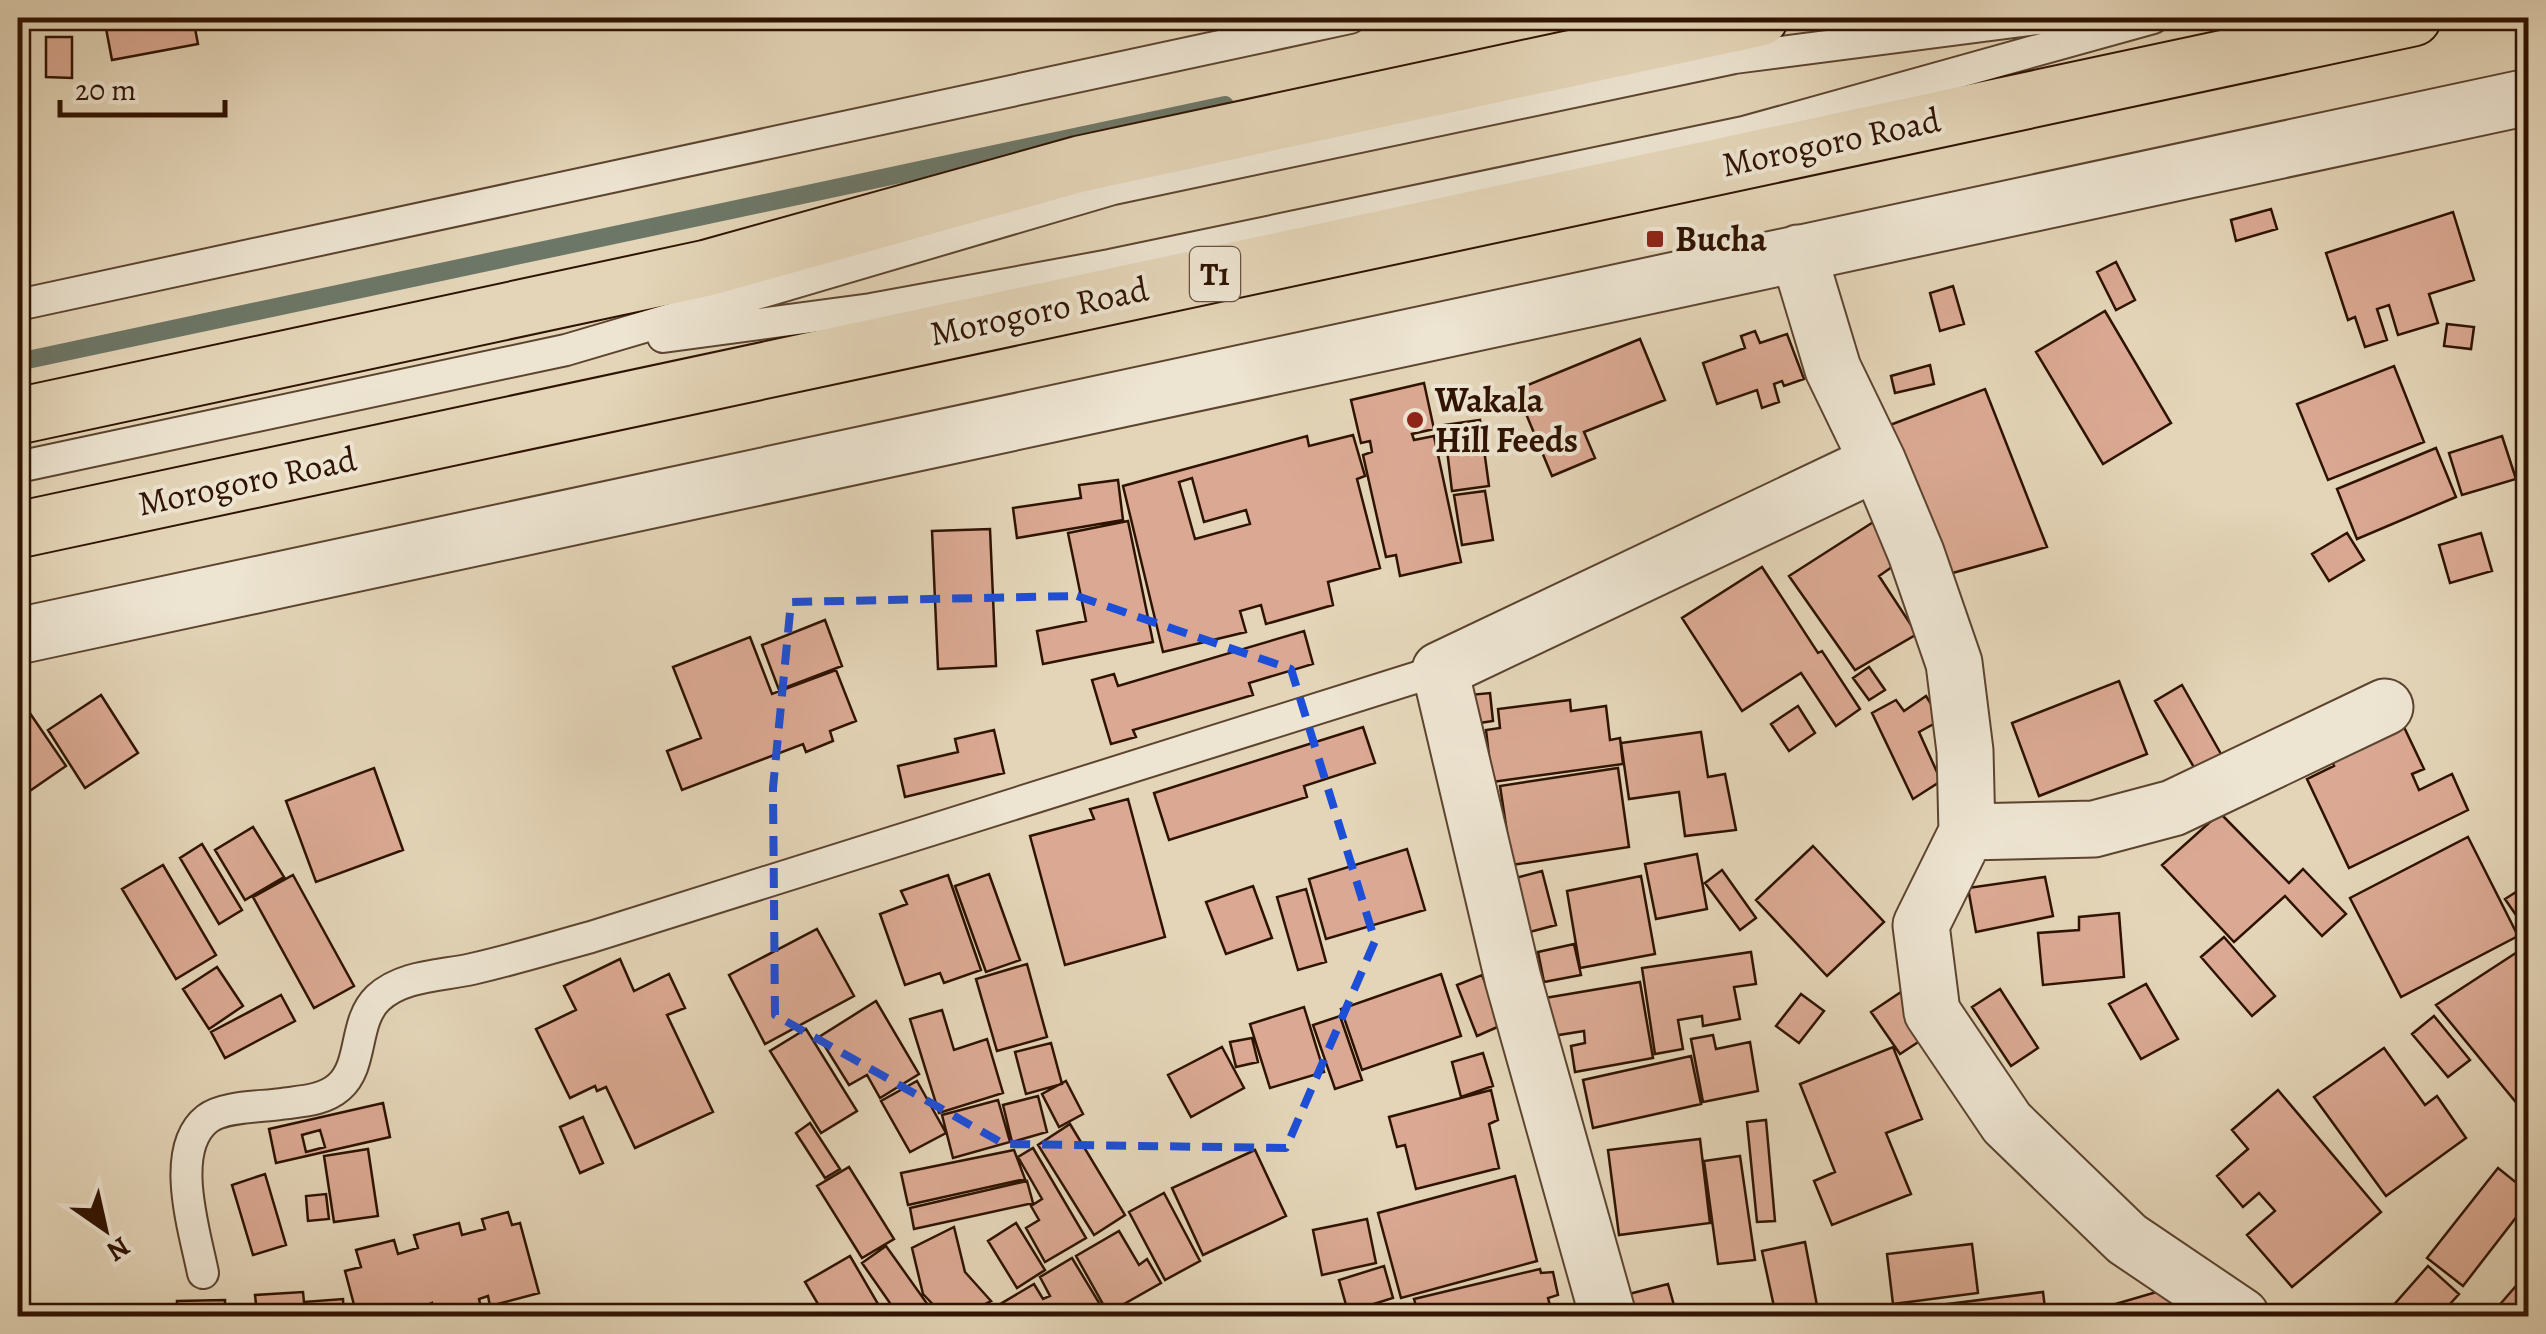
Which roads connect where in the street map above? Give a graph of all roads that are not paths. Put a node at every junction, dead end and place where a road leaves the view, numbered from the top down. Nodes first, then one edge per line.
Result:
1 (1350, 18) edge
2 (1760, 18) edge
3 (2045, 18) edge
4 (2153, 18) edge
5 (2413, 18) edge
6 (2528, 97) edge
7 (1798, 253) junction
8 (18, 305) edge
9 (566, 350) junction
10 (18, 416) edge
11 (1878, 462) junction
12 (18, 468) edge
13 (18, 530) edge
14 (18, 636) edge
15 (1440, 670) junction
16 (2386, 707) dead end
17 (1967, 832) junction
18 (203, 1273) dead end
19 (1608, 1316) edge
20 (2240, 1316) edge

1 - 8 lane
2 - 10 highway
3 - 9 lane, Morogoro Road
4 - 9 lane, Morogoro Road
5 - 13 highway, Morogoro Road / T1
6 - 7 street
7 - 11 street
7 - 14 street
9 - 12 lane, Morogoro Road
11 - 15 street
11 - 17 street
15 - 18 lane
15 - 19 street
16 - 17 street
17 - 20 street

